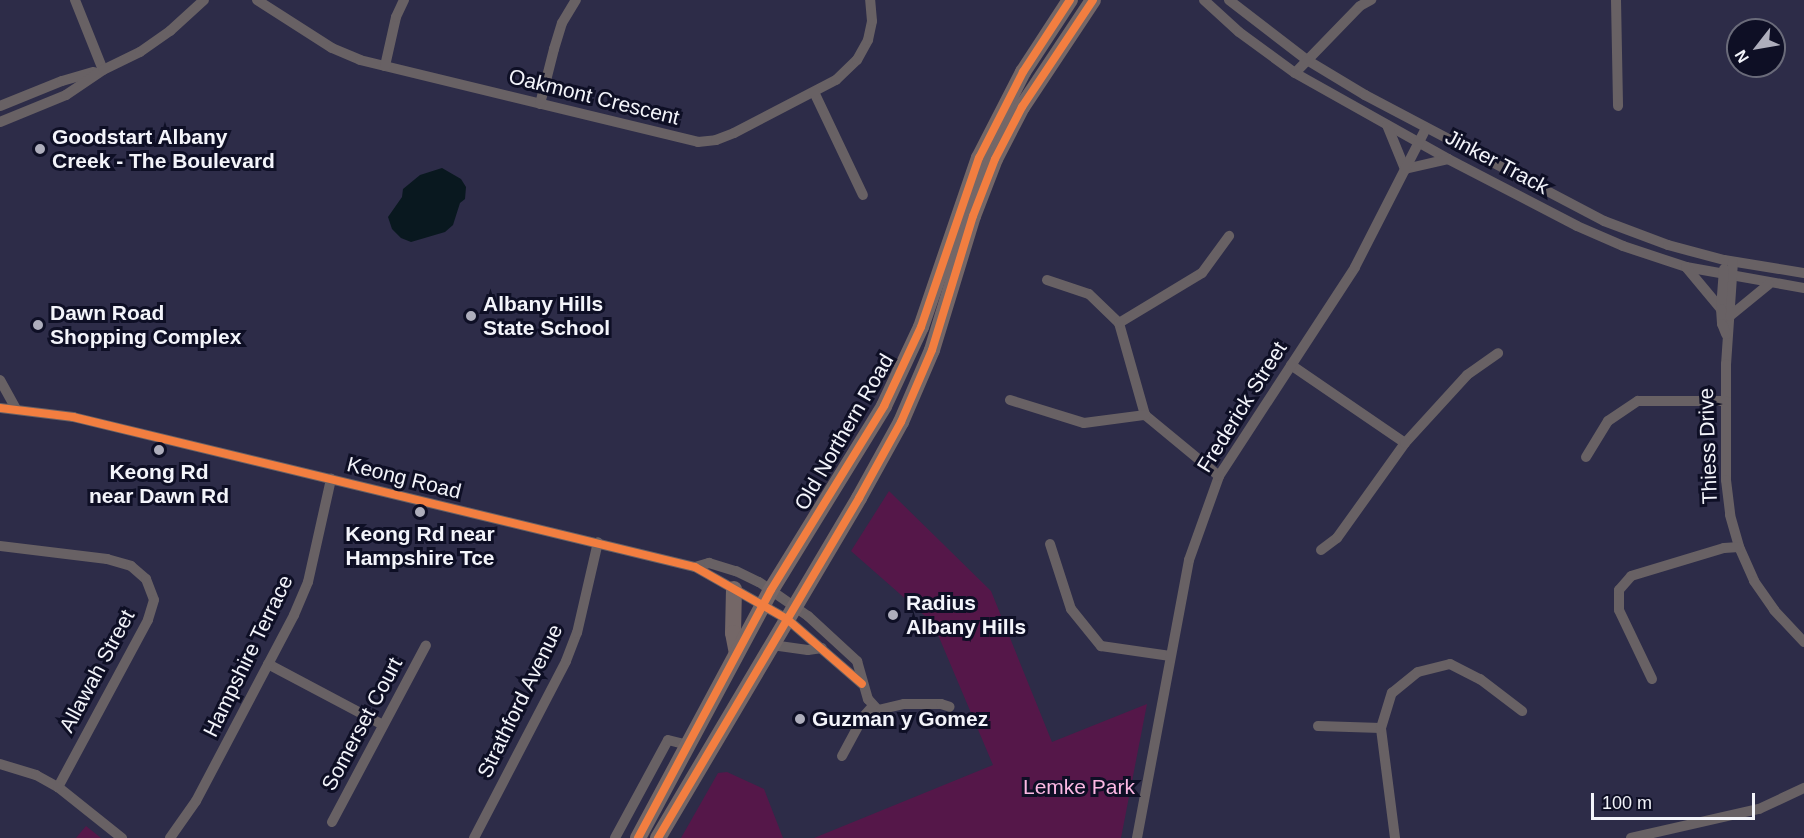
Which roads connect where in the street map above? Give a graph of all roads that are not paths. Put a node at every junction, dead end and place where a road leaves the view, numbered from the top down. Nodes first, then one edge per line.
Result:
1 (75, 0) edge
2 (204, 0) edge
3 (257, 0) edge
4 (404, 0) edge
5 (576, 0) edge
6 (870, 0) edge
7 (1070, 0) edge
8 (1093, 0) edge
9 (1203, 0) edge
10 (1229, 0) edge
11 (1371, 0) edge
12 (1616, 0) edge
13 (1308, 60) junction
14 (386, 66) junction
15 (103, 70) junction
16 (1295, 73) junction
17 (814, 92) junction
18 (540, 104) junction
19 (0, 106) edge
20 (1618, 106) dead end
21 (0, 122) edge
22 (1387, 125) junction
23 (1426, 128) junction
24 (1418, 142) junction
25 (1448, 159) junction
26 (1405, 170) junction
27 (864, 195) dead end
28 (1229, 236) dead end
29 (1729, 261) junction
30 (1686, 267) junction
31 (1804, 273) edge
32 (1727, 276) junction
33 (1047, 280) dead end
34 (1769, 284) junction
35 (1804, 288) edge
36 (1726, 312) junction
37 (1119, 323) junction
38 (1498, 353) dead end
39 (1291, 365) junction
40 (0, 381) edge
41 (1010, 400) dead end
42 (1726, 401) junction
43 (0, 408) edge
44 (16, 409) junction
45 (1145, 415) junction
46 (1405, 443) junction
47 (1586, 457) dead end
48 (1219, 476) junction
49 (331, 479) junction
50 (598, 542) junction
51 (1050, 544) dead end
52 (0, 546) edge
53 (1739, 547) junction
54 (1322, 550) dead end
55 (695, 567) junction
56 (735, 589) junction
57 (767, 597) junction
58 (790, 612) junction
59 (1804, 642) edge
60 (426, 645) dead end
61 (772, 645) junction
62 (822, 648) junction
63 (737, 653) junction
64 (1170, 656) junction
65 (268, 664) junction
66 (1652, 679) dead end
67 (862, 684) junction
68 (873, 706) junction
69 (950, 707) dead end
70 (1522, 711) dead end
71 (383, 725) junction
72 (1318, 726) dead end
73 (1381, 728) junction
74 (688, 745) junction
75 (842, 756) dead end
76 (0, 764) edge
77 (58, 787) junction
78 (1804, 788) edge
79 (332, 822) dead end
80 (1670, 834) edge
81 (122, 838) edge
82 (170, 838) edge
83 (474, 838) edge
84 (615, 838) edge
85 (638, 838) edge
86 (658, 838) edge
87 (1137, 838) edge
88 (1395, 838) edge
89 (1631, 838) edge

1 - 15 street
2 - 15 street
3 - 14 street, Oakmont Crescent
4 - 14 street
5 - 18 street
6 - 17 street, Oakmont Crescent
7 - 57 highway, Old Northern Road
8 - 58 highway, Old Northern Road
9 - 16 street, Jinker Track
10 - 13 street, Jinker Track
11 - 13 street
12 - 20 street
13 - 16 street
13 - 23 street, Jinker Track
14 - 18 street, Oakmont Crescent
15 - 19 street
15 - 21 street
16 - 22 street, Jinker Track
17 - 18 street, Oakmont Crescent
17 - 27 street
22 - 24 street, Jinker Track
22 - 26 street
23 - 24 street, Frederick Street
23 - 29 street, Jinker Track
24 - 25 street, Jinker Track
24 - 26 street, Frederick Street
25 - 26 street
25 - 30 street, Jinker Track
26 - 39 street, Frederick Street
28 - 37 street
29 - 31 street, Jinker Track
29 - 32 street, Thiess Drive
30 - 32 street, Jinker Track
30 - 36 street
32 - 34 street, Jinker Track
32 - 36 street, Thiess Drive
33 - 37 street
34 - 35 street, Jinker Track
34 - 36 street
36 - 42 street, Thiess Drive
37 - 45 street
38 - 46 street
39 - 46 street
39 - 48 street, Frederick Street
40 - 44 street
41 - 45 street
42 - 47 street
42 - 53 street, Thiess Drive
43 - 44 street, Keong Road
44 - 49 street, Keong Road
45 - 48 street
46 - 54 street
48 - 64 street, Frederick Street
49 - 50 street, Keong Road
49 - 65 street, Hampshire Terrace
50 - 55 street, Keong Road
50 - 83 street, Strathford Avenue
51 - 64 street
52 - 77 street, Allawah Street
53 - 59 street, Thiess Drive
53 - 66 street
55 - 56 street, Keong Road
55 - 57 street, Keong Road
56 - 57 street, Keong Road
56 - 63 highway
57 - 58 street, Keong Road
57 - 58 street, Keong Road
57 - 63 highway, Old Northern Road
58 - 61 highway, Old Northern Road
58 - 62 street
58 - 67 street
60 - 71 street, Somerset Court
61 - 62 street
61 - 86 highway, Old Northern Road
62 - 67 street
63 - 74 highway, Old Northern Road
64 - 87 street, Frederick Street
65 - 71 street
65 - 82 street, Hampshire Terrace
67 - 68 street
68 - 69 street
68 - 75 street
70 - 73 street
71 - 79 street, Somerset Court
72 - 73 street
73 - 88 street
74 - 84 street
74 - 85 highway, Old Northern Road
76 - 77 street
77 - 81 street
78 - 80 street
80 - 89 street

